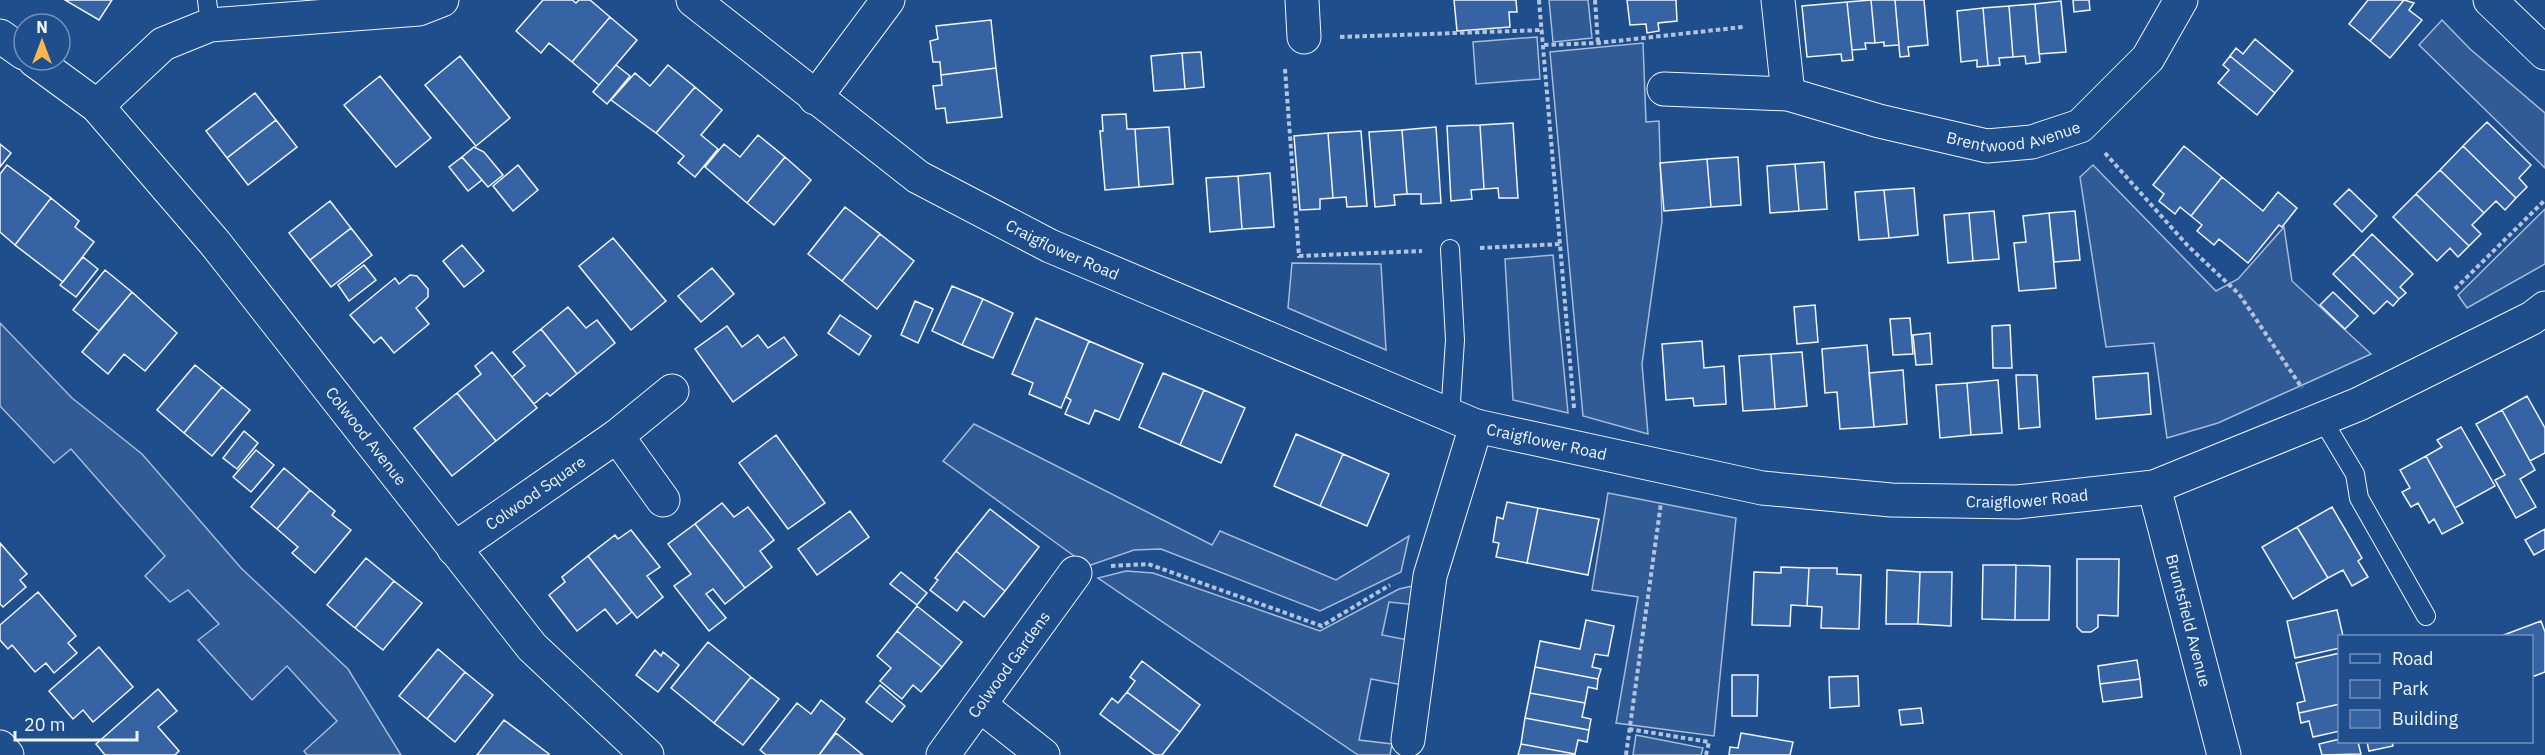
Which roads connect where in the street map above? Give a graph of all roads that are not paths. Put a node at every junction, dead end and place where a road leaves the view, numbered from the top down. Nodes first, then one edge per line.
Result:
1 (442, 0) edge
2 (693, 0) edge
3 (888, 0) edge
4 (1302, 0) edge
5 (2181, 0) edge
6 (2490, 0) edge
7 (1779, 12) edge
8 (208, 13) edge
9 (1304, 37) road end
10 (2545, 53) edge
11 (50, 72) edge
12 (1664, 89) dead end
13 (1788, 94) junction
14 (815, 98) junction
15 (97, 106) junction
16 (1450, 249) road end
17 (2545, 308) edge
18 (672, 392) dead end
19 (2322, 418) junction
20 (1463, 421) junction
21 (617, 436) junction
22 (2154, 487) junction
23 (663, 500) dead end
24 (454, 549) junction
25 (1075, 573) road end
26 (2426, 616) dead end
27 (981, 706) junction
28 (1408, 740) dead end
29 (0, 747) edge
30 (7, 755) edge
31 (647, 755) edge
32 (943, 755) edge
33 (1043, 755) edge
34 (2224, 755) edge

1 - 8 street
2 - 14 street, Craigflower Road
3 - 14 street
4 - 9 street
5 - 13 street, Brentwood Avenue
6 - 10 street
7 - 13 street
8 - 15 street
11 - 15 street, Colwood Avenue
12 - 13 street, Brentwood Avenue
14 - 20 street, Craigflower Road
15 - 24 street, Colwood Avenue
16 - 20 lane
17 - 19 street, Craigflower Road
18 - 21 street, Colwood Square
19 - 22 street, Craigflower Road
19 - 26 lane
20 - 22 street, Craigflower Road
20 - 28 street, Craigflower Road
21 - 23 street
21 - 24 street, Colwood Square
22 - 34 street, Bruntsfield Avenue
24 - 31 street, Colwood Avenue
25 - 27 street, Colwood Gardens
27 - 32 street, Colwood Gardens
27 - 33 street
29 - 30 street

